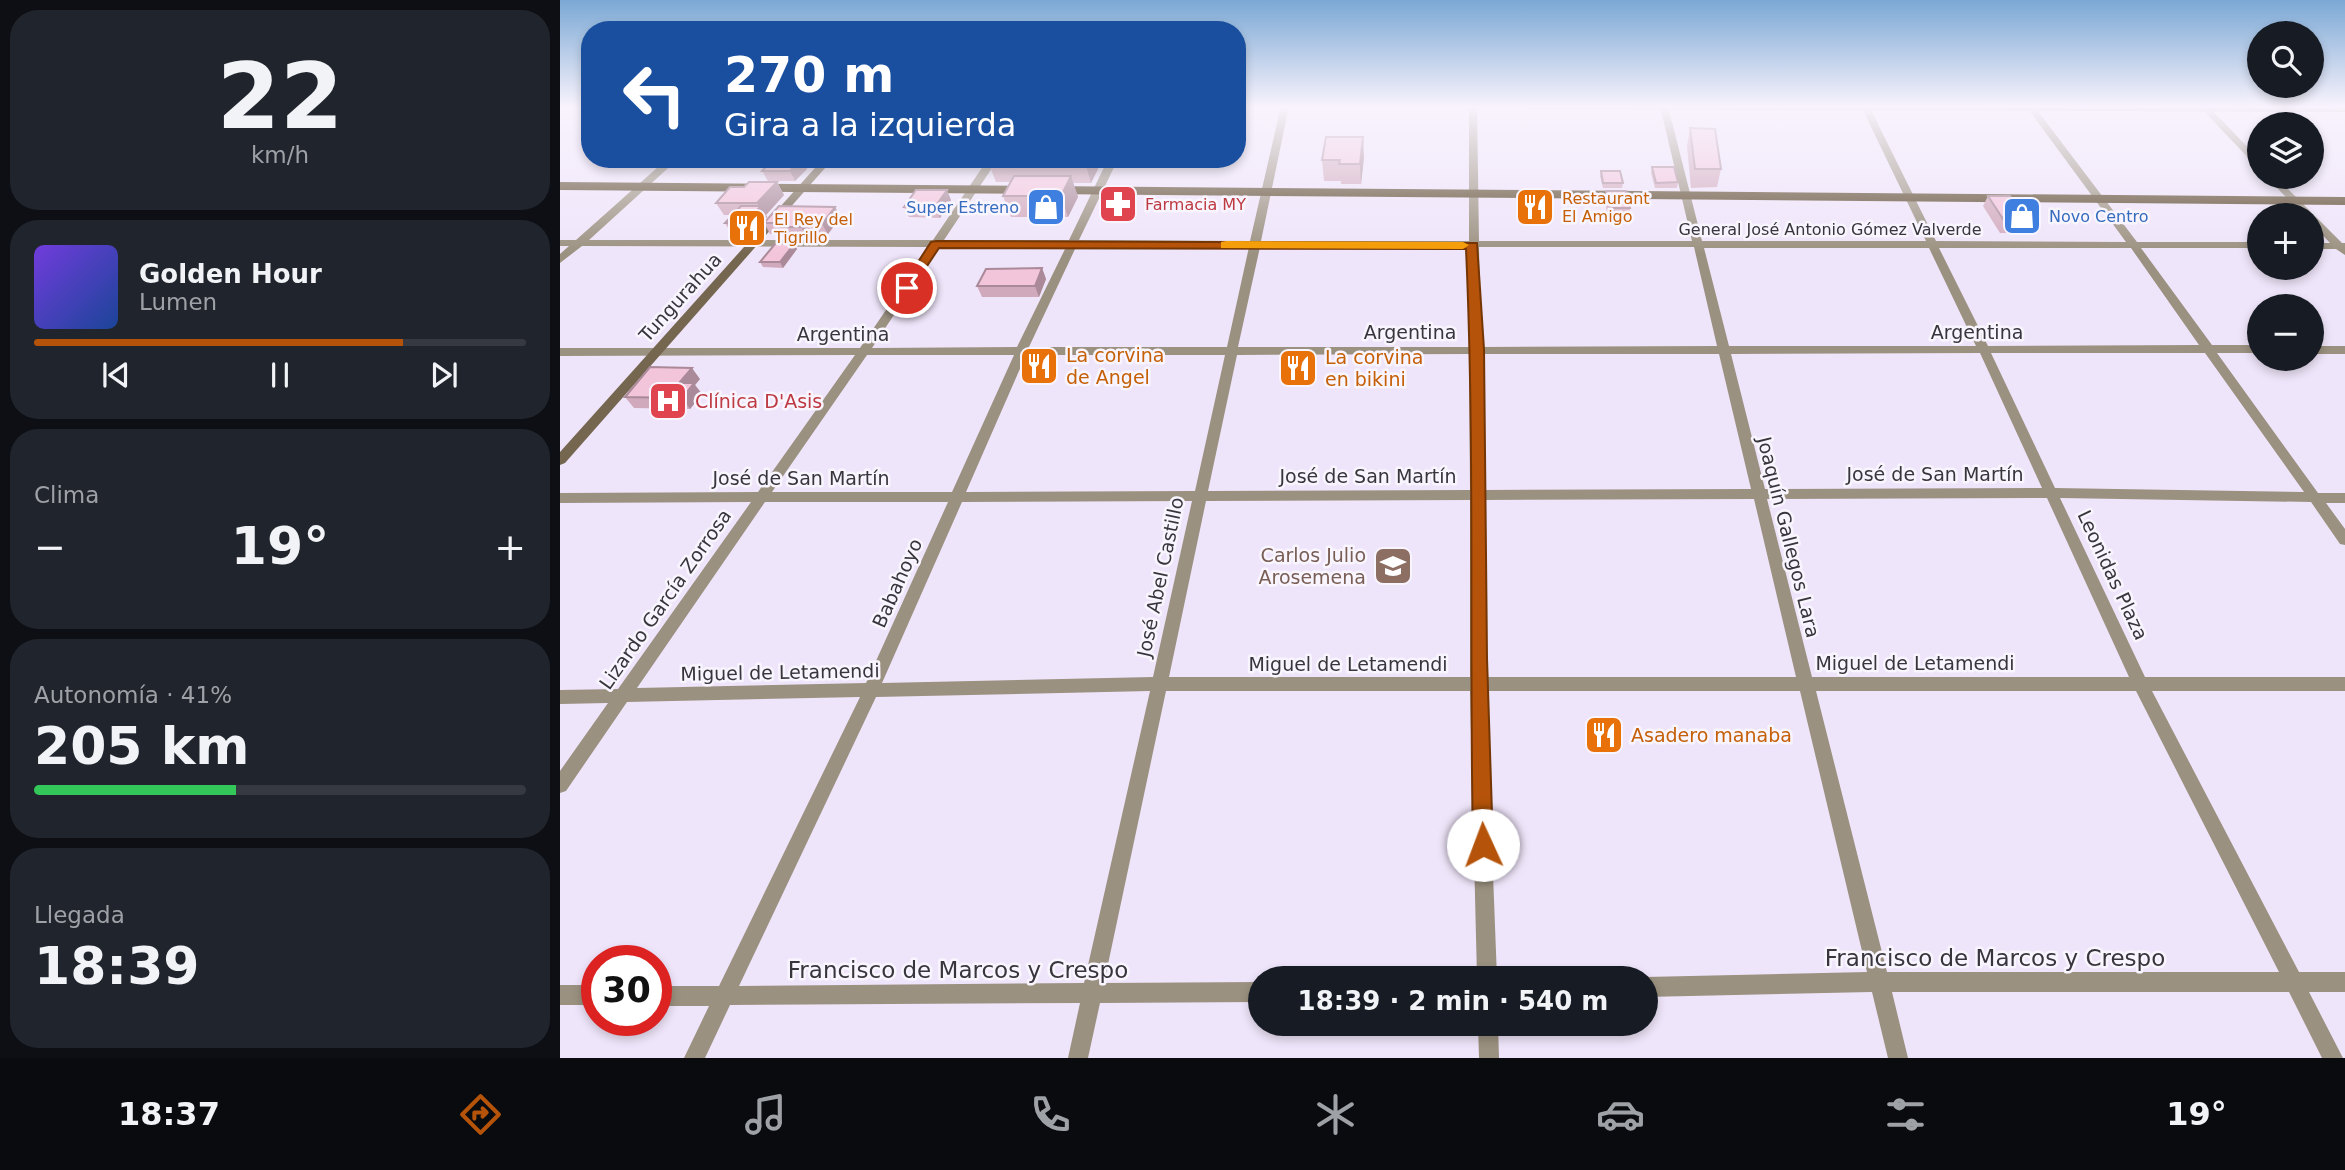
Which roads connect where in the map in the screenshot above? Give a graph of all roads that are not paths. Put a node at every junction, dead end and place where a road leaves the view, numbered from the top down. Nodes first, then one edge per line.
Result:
1 (1273, 155) edge
2 (1472, 155) edge
3 (1676, 155) edge
4 (1890, 155) edge
5 (2067, 155) edge
6 (663, 168) edge
7 (820, 168) edge
8 (987, 168) edge
9 (1109, 168) edge
10 (560, 186) edge
11 (642, 186) junction
12 (803, 188) junction
13 (972, 189) junction
14 (2283, 189) edge
15 (1099, 190) junction
16 (1265, 192) junction
17 (1472, 193) junction
18 (1686, 195) junction
19 (1910, 197) junction
20 (2099, 199) junction
21 (2294, 200) junction
22 (2345, 201) edge
23 (2297, 203) edge
24 (2324, 230) edge
25 (579, 242) junction
26 (560, 243) edge
27 (754, 243) junction
28 (1931, 244) junction
29 (2133, 244) junction
30 (936, 245) junction
31 (1073, 245) junction
32 (1255, 245) junction
33 (1472, 245) junction
34 (1698, 245) junction
35 (2247, 245) edge
36 (2324, 247) edge
37 (2343, 248) edge
38 (560, 260) edge
39 (1723, 348) junction
40 (1477, 349) junction
41 (2208, 349) junction
42 (2247, 349) edge
43 (1230, 350) junction
44 (1984, 350) junction
45 (2324, 350) edge
46 (2345, 350) edge
47 (864, 351) junction
48 (560, 352) edge
49 (656, 352) junction
50 (1021, 352) junction
51 (560, 460) edge
52 (2051, 493) junction
53 (1759, 494) junction
54 (1477, 495) junction
55 (957, 496) junction
56 (1199, 496) junction
57 (760, 497) junction
58 (560, 498) edge
59 (2314, 498) junction
60 (2345, 498) edge
61 (2345, 540) edge
62 (1158, 684) junction
63 (1806, 684) junction
64 (2345, 684) edge
65 (1478, 685) junction
66 (2141, 685) junction
67 (871, 691) junction
68 (621, 696) junction
69 (560, 697) edge
70 (560, 785) edge
71 (1487, 966) edge
72 (1879, 982) junction
73 (2296, 982) junction
74 (2345, 982) edge
75 (1658, 987) edge
76 (1248, 992) edge
77 (1092, 993) junction
78 (560, 995) edge
79 (581, 995) edge
80 (672, 996) edge
81 (723, 996) junction
82 (1488, 1036) edge
83 (694, 1058) edge
84 (1078, 1058) edge
85 (1489, 1058) edge
86 (1898, 1058) edge
87 (2333, 1058) edge

1 - 16 street, José Abel Castillo
2 - 17 street
3 - 18 street, Joaquín Gallegos Lara
4 - 19 street, Leonidas Plaza
5 - 20 street
6 - 11 street
7 - 12 main road, Tungurahua
8 - 13 street, Lizardo García Zorrosa
9 - 15 street, Babahoyo
10 - 11 main road
11 - 12 main road
11 - 25 street
12 - 13 main road
12 - 27 main road, Tungurahua
13 - 15 main road
13 - 30 street, Lizardo García Zorrosa
14 - 21 street
15 - 16 main road
15 - 31 street, Babahoyo
16 - 17 main road
16 - 32 street, José Abel Castillo
17 - 18 main road
17 - 33 street
18 - 19 main road
18 - 34 street, Joaquín Gallegos Lara
19 - 20 main road
19 - 28 street, Leonidas Plaza
20 - 21 main road
20 - 29 street
21 - 22 main road
21 - 23 street
24 - 37 street
25 - 26 street, General José Antonio Gómez Valverde
25 - 27 street, General José Antonio Gómez Valverde
25 - 38 street
27 - 30 street, General José Antonio Gómez Valverde
27 - 49 main road, Tungurahua
28 - 29 street, General José Antonio Gómez Valverde
28 - 34 street, General José Antonio Gómez Valverde
28 - 44 street, Leonidas Plaza
29 - 35 street, General José Antonio Gómez Valverde
29 - 41 street
30 - 31 street, General José Antonio Gómez Valverde
30 - 47 street, Lizardo García Zorrosa
31 - 32 street, General José Antonio Gómez Valverde
31 - 50 street, Babahoyo
32 - 33 street, General José Antonio Gómez Valverde
32 - 43 street, José Abel Castillo
33 - 34 street, General José Antonio Gómez Valverde
33 - 40 street
34 - 39 street, Joaquín Gallegos Lara
36 - 37 street
39 - 40 street, Argentina
39 - 44 street, Argentina
39 - 53 street, Joaquín Gallegos Lara
40 - 43 street, Argentina
40 - 54 street
41 - 42 street, Argentina
41 - 44 street, Argentina
41 - 59 street
43 - 50 street, Argentina
43 - 56 street, José Abel Castillo
44 - 52 street, Leonidas Plaza
45 - 46 street
47 - 49 street, Argentina
47 - 50 street, Argentina
47 - 57 street, Lizardo García Zorrosa
48 - 49 street, Argentina
49 - 51 main road, Tungurahua
50 - 55 street, Babahoyo
52 - 53 street, José de San Martín
52 - 59 street, José de San Martín
52 - 66 street, Leonidas Plaza
53 - 54 street, José de San Martín
53 - 63 street, Joaquín Gallegos Lara
54 - 56 street, José de San Martín
54 - 65 street
55 - 56 street, José de San Martín
55 - 57 street, José de San Martín
55 - 67 street, Babahoyo
56 - 62 street, José Abel Castillo
57 - 58 street, José de San Martín
57 - 68 street, Lizardo García Zorrosa
59 - 60 street, José de San Martín
59 - 61 street
62 - 65 street, Miguel de Letamendi
62 - 67 street, Miguel de Letamendi
62 - 77 street, José Abel Castillo
63 - 65 street, Miguel de Letamendi
63 - 66 street, Miguel de Letamendi
63 - 72 street, Joaquín Gallegos Lara
64 - 66 street, Miguel de Letamendi
65 - 71 street
66 - 73 street, Leonidas Plaza
67 - 68 street, Miguel de Letamendi
67 - 81 street, Babahoyo
68 - 69 street, Miguel de Letamendi
68 - 70 street, Lizardo García Zorrosa
72 - 73 street, Francisco de Marcos y Crespo
72 - 75 street, Francisco de Marcos y Crespo
72 - 86 street, Joaquín Gallegos Lara
73 - 74 street, Francisco de Marcos y Crespo
73 - 87 street, Leonidas Plaza
76 - 77 street, Francisco de Marcos y Crespo
77 - 81 street, Francisco de Marcos y Crespo
77 - 84 street, José Abel Castillo
78 - 79 street
80 - 81 street, Francisco de Marcos y Crespo
81 - 83 street, Babahoyo
82 - 85 street

